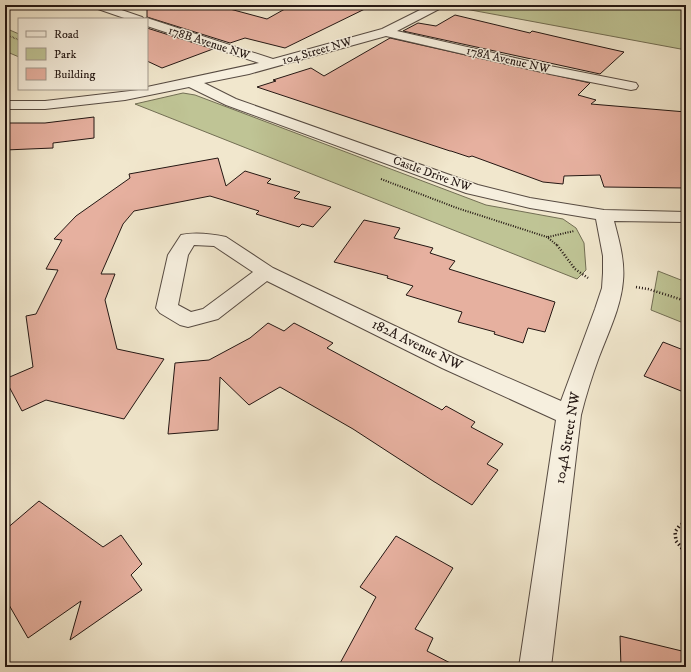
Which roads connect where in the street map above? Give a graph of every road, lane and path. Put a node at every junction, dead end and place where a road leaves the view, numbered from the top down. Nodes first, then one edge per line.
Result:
1 (417, 5) edge
2 (104, 6) edge
3 (436, 6) edge
4 (135, 18) edge
5 (148, 22) edge
6 (386, 32) junction
7 (5, 34) edge
8 (18, 40) edge
9 (272, 63) junction
10 (190, 82) junction
11 (631, 86) dead end
12 (5, 105) edge
13 (375, 177) dead end
14 (604, 215) junction
15 (686, 217) edge
16 (266, 272) junction
17 (612, 283) junction
18 (686, 301) edge
19 (569, 415) junction
20 (686, 523) edge
21 (686, 553) edge
22 (535, 667) edge

1 - 3 street
2 - 4 street
3 - 6 street, 104 Street NW
5 - 9 street, 178B Avenue NW
6 - 9 street, 104 Street NW
6 - 11 street, 178A Avenue NW
7 - 8 path
9 - 10 street, 104 Street NW
10 - 12 street, 104 Street NW
10 - 14 street, Castle Drive NW
13 - 17 path
14 - 15 street, Castle Drive NW
14 - 17 street, 104A Street NW
16 - 16 street, 182A Avenue NW
16 - 19 street, 182A Avenue NW
17 - 18 path
17 - 19 street, 104A Street NW
19 - 22 street, 104A Street NW
20 - 21 path

